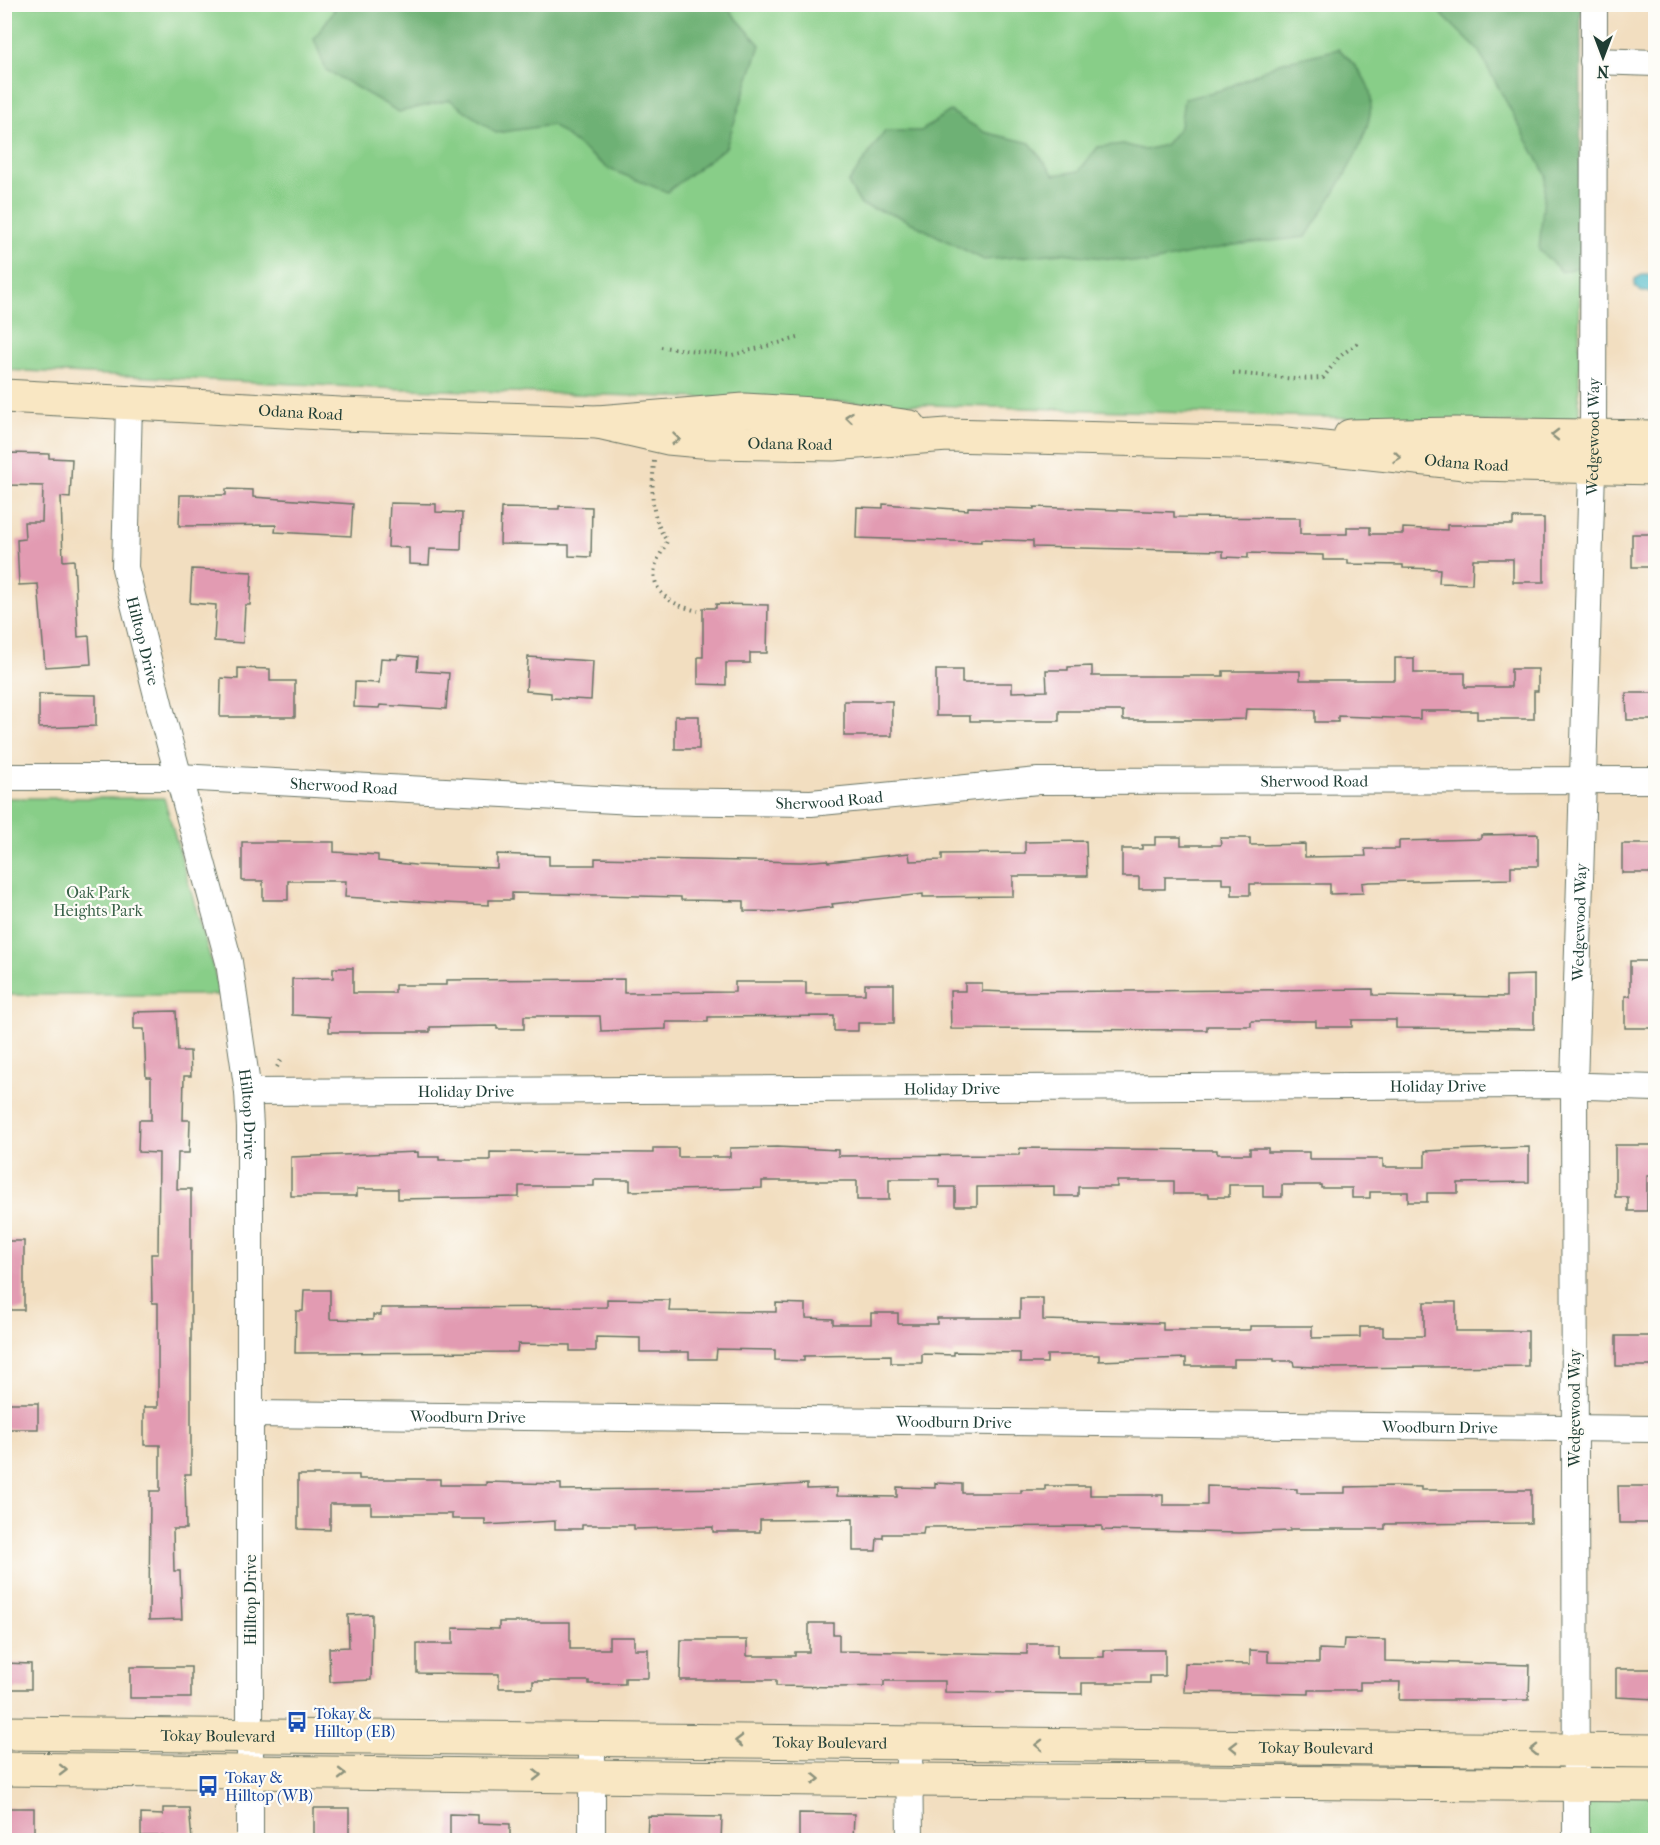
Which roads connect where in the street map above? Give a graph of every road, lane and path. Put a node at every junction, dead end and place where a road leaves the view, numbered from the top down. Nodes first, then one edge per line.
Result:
1 (1594, 4) edge
2 (1593, 61) junction
3 (1656, 63) edge
4 (802, 337) dead end
5 (1360, 341) dead end
6 (661, 347) dead end
7 (1233, 373) dead end
8 (4, 396) edge
9 (129, 403) junction
10 (1593, 435) junction
11 (1656, 437) edge
12 (1276, 443) junction
13 (654, 460) dead end
14 (1592, 467) junction
15 (1656, 468) edge
16 (698, 611) dead end
17 (4, 777) edge
18 (179, 777) junction
19 (1582, 780) junction
20 (1656, 780) edge
21 (281, 1060) dead end
22 (277, 1067) dead end
23 (1574, 1085) junction
24 (1656, 1088) edge
25 (248, 1092) junction
26 (250, 1414) junction
27 (1574, 1429) junction
28 (1656, 1429) edge
29 (4, 1733) edge
30 (250, 1734) junction
31 (592, 1739) junction
32 (909, 1744) junction
33 (1576, 1750) junction
34 (1656, 1751) edge
35 (4, 1769) edge
36 (250, 1773) junction
37 (592, 1775) junction
38 (909, 1780) junction
39 (1656, 1785) edge
40 (1576, 1786) junction
41 (250, 1840) edge
42 (592, 1840) edge
43 (910, 1840) edge
44 (1576, 1840) edge

1 - 2 street, Wedgewood Way
2 - 3 street
2 - 10 street, Wedgewood Way
4 - 6 path
5 - 7 path
8 - 9 street, Odana Road
9 - 12 street, Odana Road
9 - 18 street, Hilltop Drive
10 - 11 street, Odana Road
10 -> 12 street, Odana Road
10 - 14 street, Wedgewood Way
12 -> 14 street, Odana Road
13 - 16 path
14 - 15 street, Odana Road
14 - 19 street, Wedgewood Way
17 - 18 street, Sherwood Road
18 - 19 street, Sherwood Road
18 - 25 street, Hilltop Drive
19 - 20 street, Sherwood Road
19 - 23 street, Wedgewood Way
21 - 22 path
23 - 24 street, Holiday Drive
23 - 25 street, Holiday Drive
23 - 27 street, Wedgewood Way
25 - 26 street, Hilltop Drive
26 - 27 street, Woodburn Drive
26 - 30 street, Hilltop Drive
27 - 28 street, Woodburn Drive
27 - 33 street, Wedgewood Way
29 - 30 street, Tokay Boulevard
30 - 31 street, Tokay Boulevard
30 - 36 street, Hilltop Drive
32 -> 31 street, Tokay Boulevard
31 - 37 street
33 -> 32 street, Tokay Boulevard
32 - 38 street
33 - 34 street, Tokay Boulevard
33 - 40 street, Wedgewood Way
35 -> 36 street
36 -> 37 street
36 - 41 street, Hilltop Drive
37 -> 38 street
37 - 42 street
38 - 40 street
38 - 43 street
39 - 40 street
40 - 44 street, Wedgewood Way

